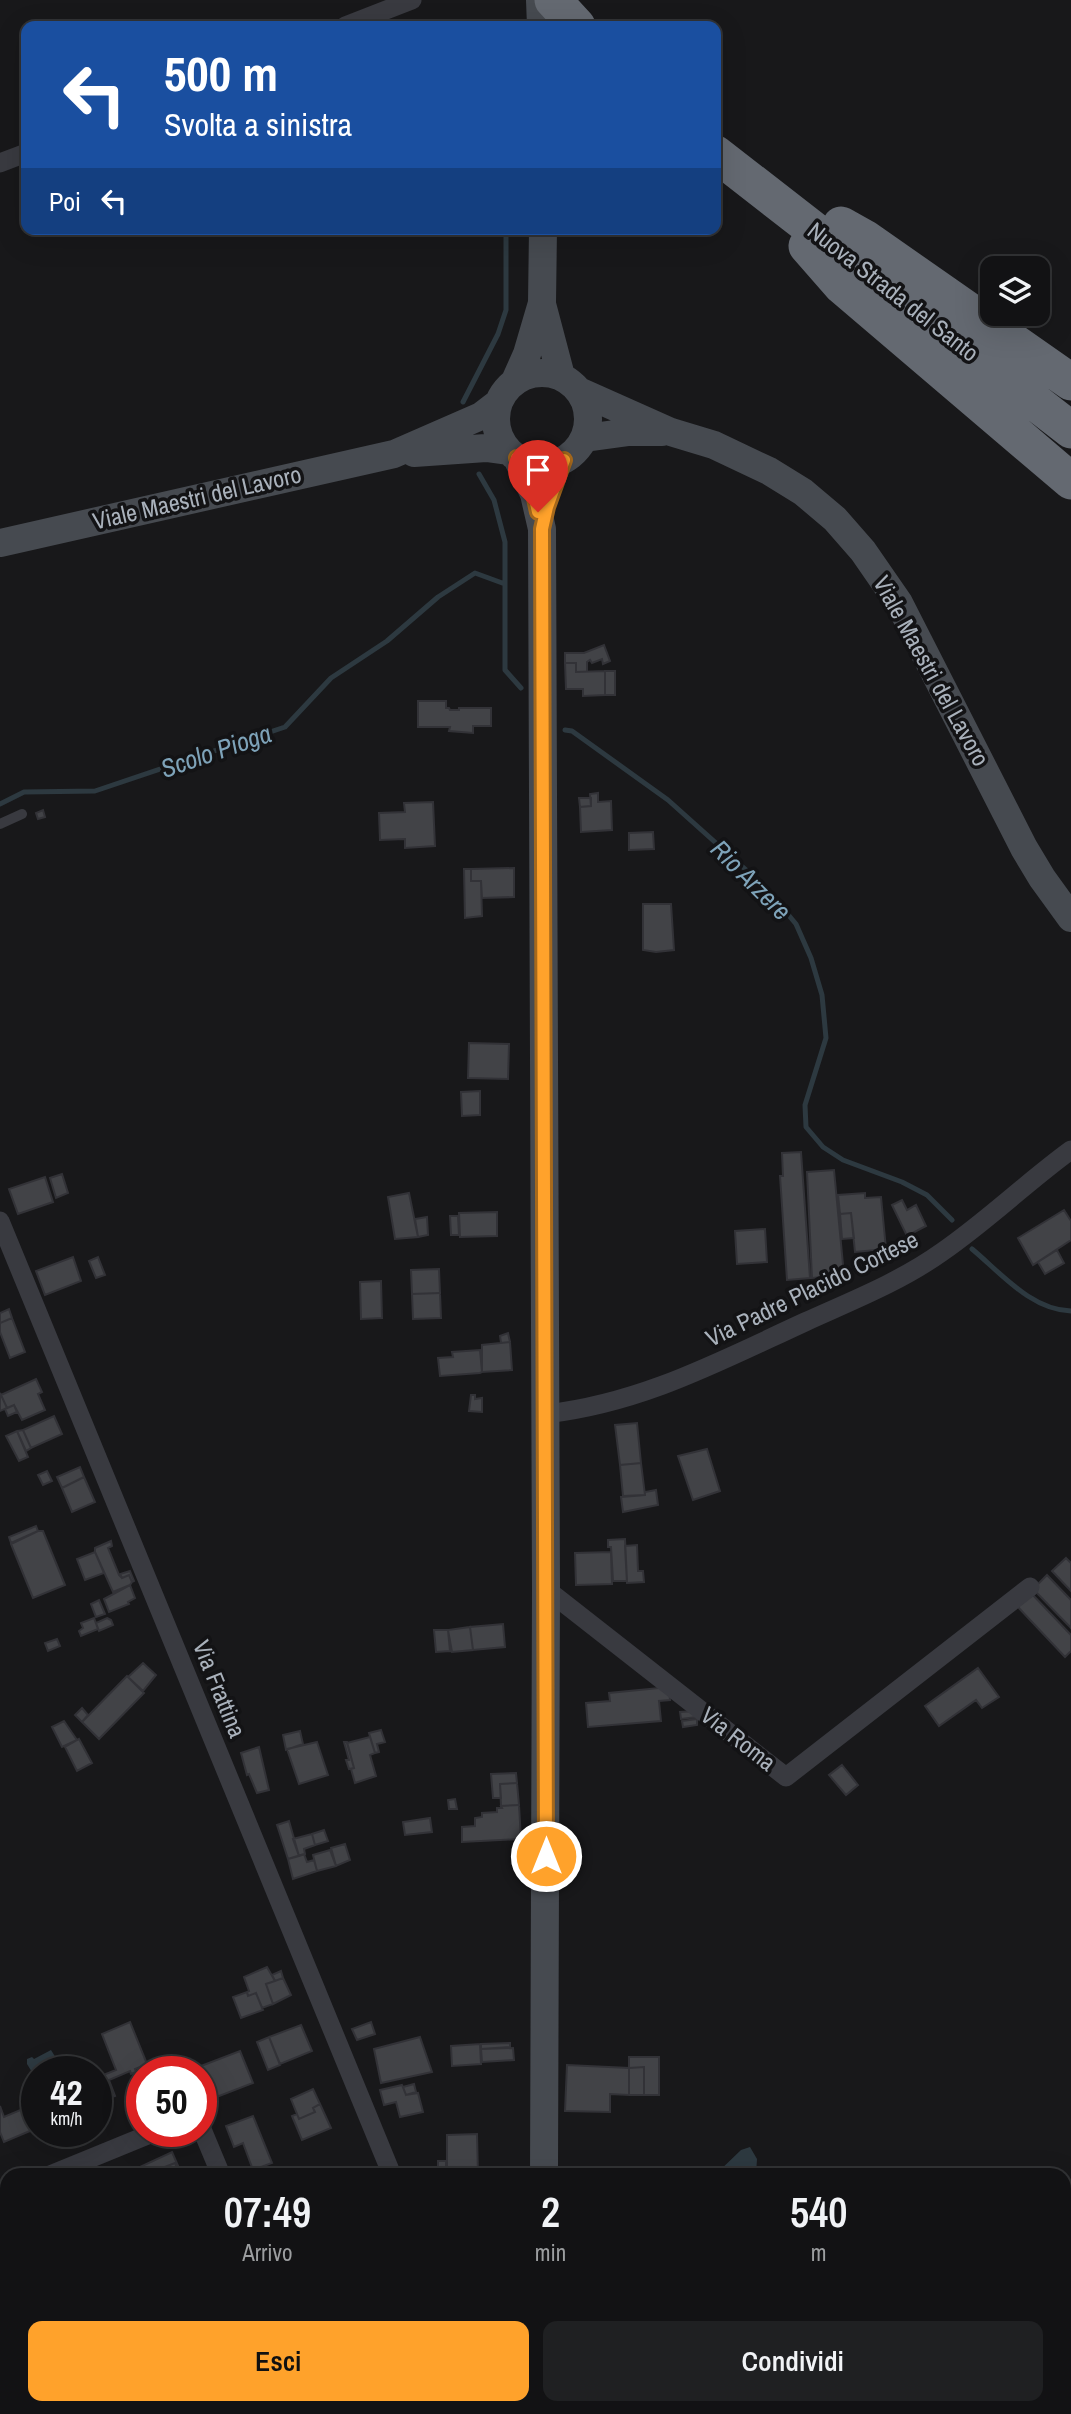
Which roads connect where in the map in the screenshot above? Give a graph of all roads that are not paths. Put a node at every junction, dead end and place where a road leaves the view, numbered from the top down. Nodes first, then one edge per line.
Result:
1 (412, 0) edge
2 (540, 0) edge
3 (553, 0) edge
4 (358, 21) edge
5 (541, 21) edge
6 (572, 21) edge
7 (21, 155) edge
8 (721, 157) edge
9 (0, 163) edge
10 (745, 177) junction
11 (543, 235) edge
12 (542, 303) junction
13 (1071, 382) edge
14 (570, 383) junction
15 (507, 392) junction
16 (1071, 430) edge
17 (671, 432) junction
18 (585, 438) junction
19 (394, 453) junction
20 (513, 455) junction
21 (564, 460) junction
22 (1071, 481) edge
23 (542, 529) junction
24 (0, 543) edge
25 (22, 814) dead end
26 (0, 824) edge
27 (1071, 918) edge
28 (1071, 1150) edge
29 (0, 1221) edge
30 (546, 1414) junction
31 (1030, 1587) dead end
32 (547, 1589) junction
33 (126, 2144) edge
34 (209, 2147) edge
35 (67, 2168) edge
36 (218, 2168) edge
37 (389, 2168) edge
38 (544, 2168) edge

1 - 4 street
2 - 5 main road
3 - 6 highway
7 - 9 street
8 - 10 highway, Nuova Strada del Santo
10 - 13 highway
10 - 16 highway, Nuova Strada del Santo
10 - 22 highway
11 - 12 main road
12 - 14 main road
12 - 15 main road
14 - 15 main road
14 - 17 main road, Viale Maestri del Lavoro
14 - 18 main road
15 - 19 main road, Viale Maestri del Lavoro
15 - 20 main road
17 - 18 main road, Viale Maestri del Lavoro
17 - 27 main road, Viale Maestri del Lavoro
18 - 21 main road
19 - 20 main road, Viale Maestri del Lavoro
19 - 24 main road, Viale Maestri del Lavoro
20 - 21 main road
20 - 23 main road
21 - 23 main road
23 - 30 main road
25 - 26 lane
28 - 30 street, Via Padre Placido Cortese
29 - 37 street, Via Frattina
30 - 32 main road
31 - 32 street, Via Roma
32 - 38 main road
33 - 35 street
34 - 36 street

